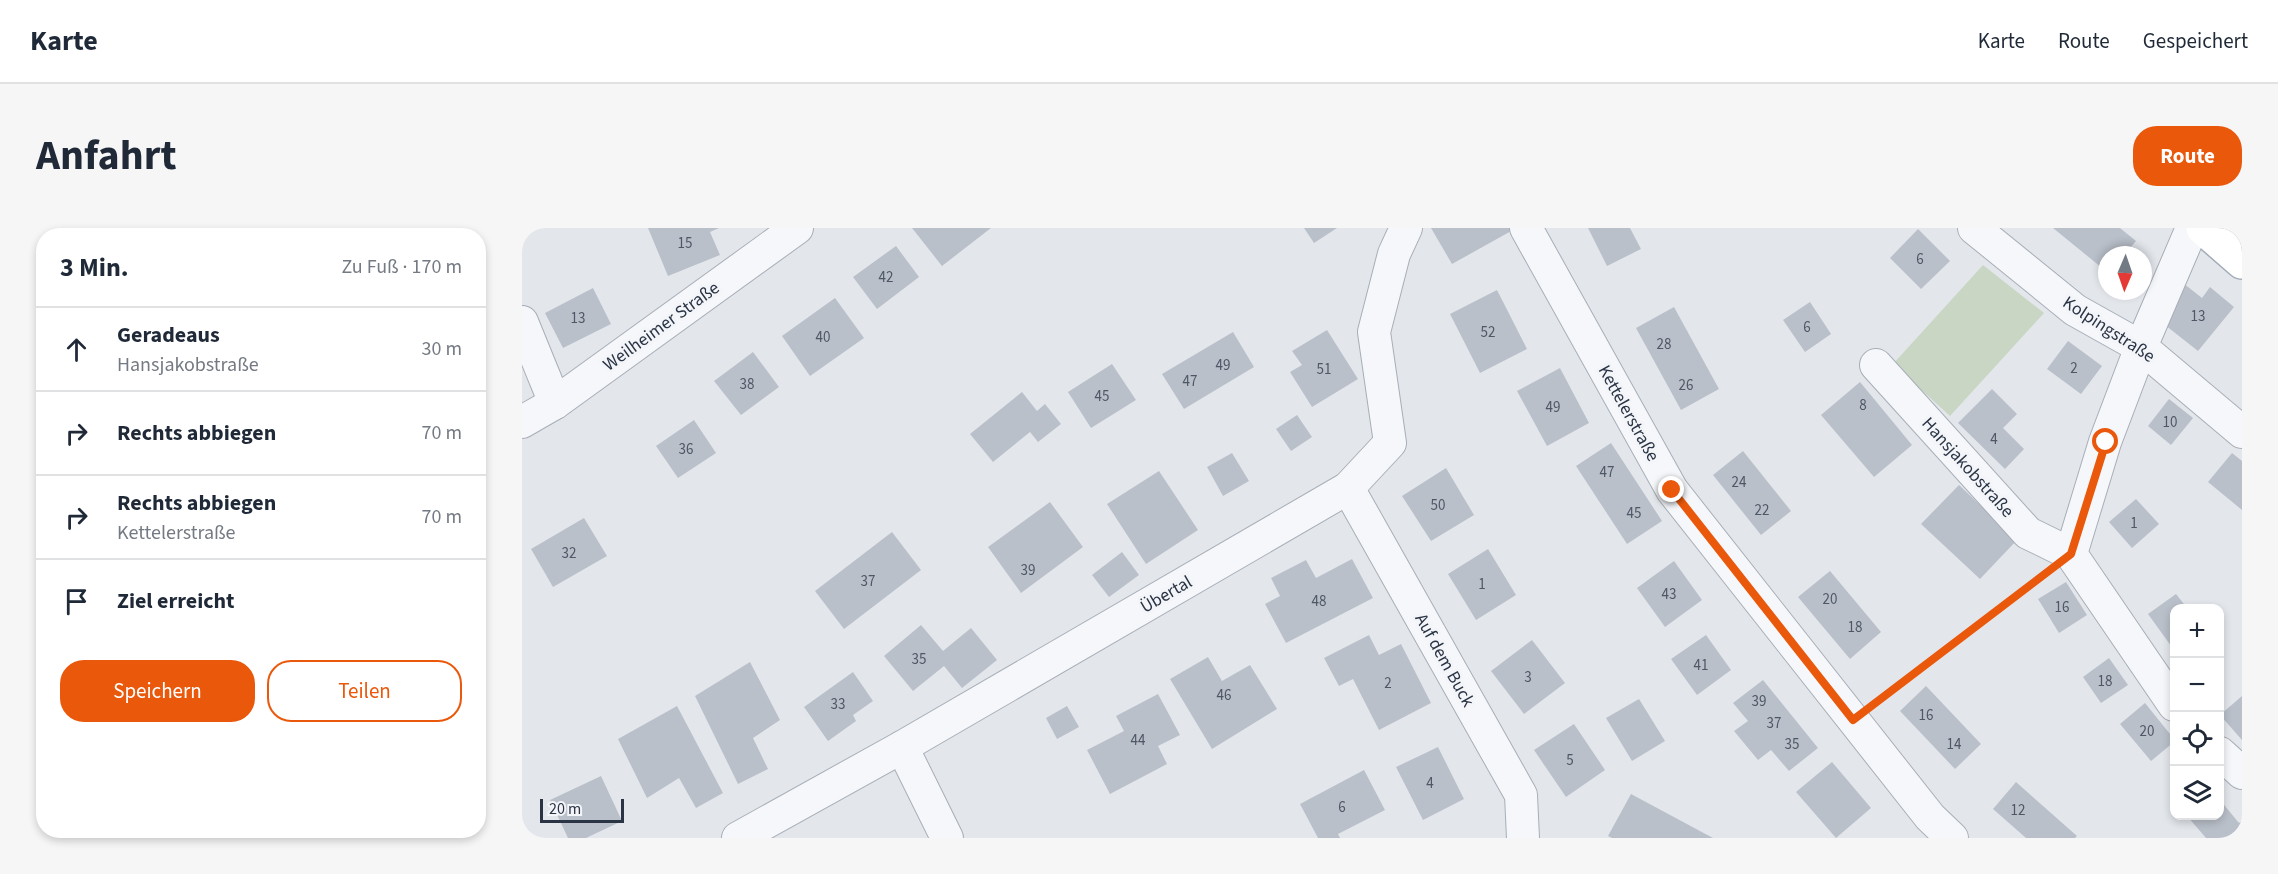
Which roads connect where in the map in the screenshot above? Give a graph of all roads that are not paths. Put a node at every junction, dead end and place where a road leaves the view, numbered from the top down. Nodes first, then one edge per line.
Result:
1 (798, 228) edge
2 (1406, 228) edge
3 (1526, 228) edge
4 (1974, 228) edge
5 (2205, 229) edge
6 (2242, 262) edge
7 (522, 322) edge
8 (2141, 347) junction
9 (1875, 365) dead end
10 (555, 403) junction
11 (522, 422) edge
12 (2242, 432) edge
13 (1348, 488) junction
14 (2071, 554) junction
15 (2170, 698) edge
16 (902, 747) junction
17 (2224, 757) edge
18 (2242, 774) edge
19 (738, 838) edge
20 (947, 838) edge
21 (1523, 838) edge
22 (1952, 838) edge

1 - 10 street, Weilheimer Straße
2 - 13 street, Übertal
3 - 22 street, Kettelerstraße
4 - 8 street, Kolpingstraße
5 - 6 main road
5 - 8 street
7 - 10 street
8 - 12 street, Kolpingstraße
8 - 14 street
9 - 14 street, Hansjakobstraße
10 - 11 street, Weilheimer Straße
13 - 16 street, Übertal
13 - 21 street, Auf dem Buck
14 - 15 street, Hansjakobstraße
16 - 19 street, Übertal
16 - 20 street
17 - 18 street

